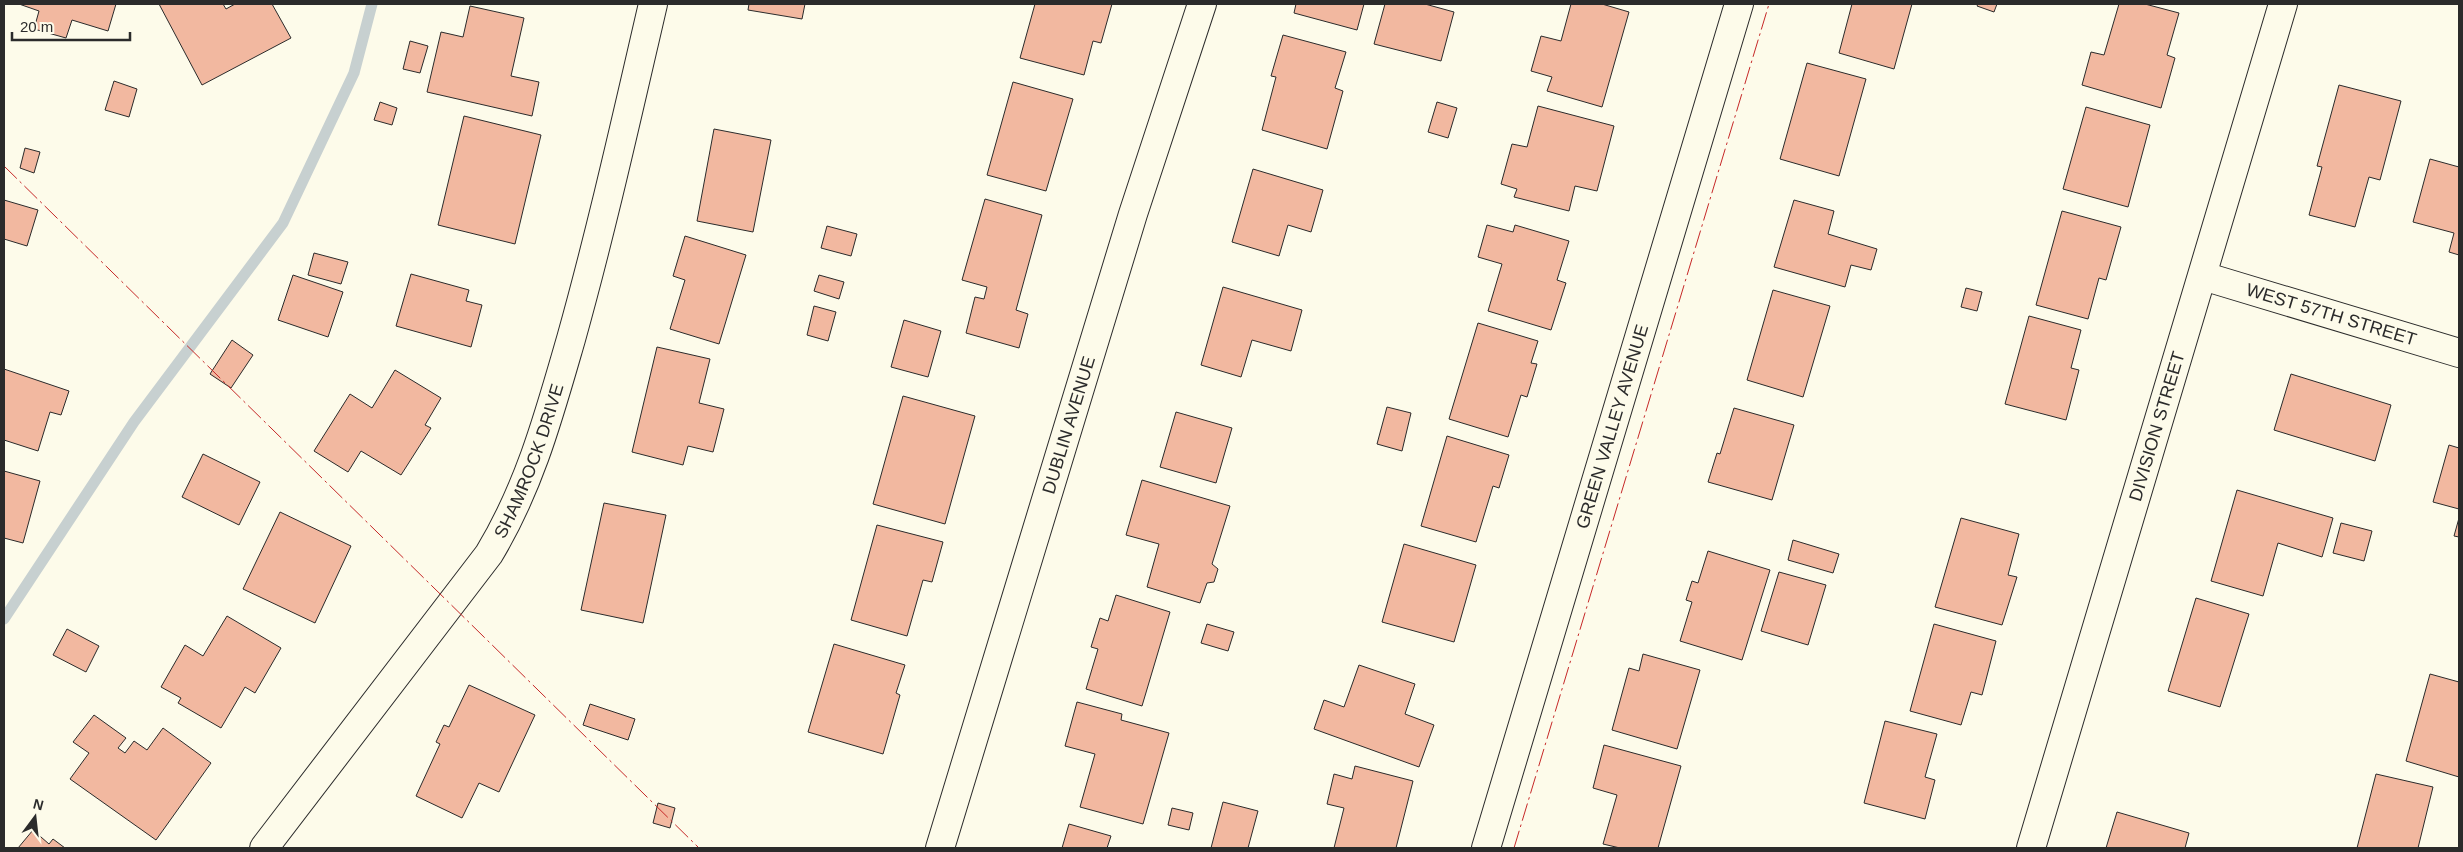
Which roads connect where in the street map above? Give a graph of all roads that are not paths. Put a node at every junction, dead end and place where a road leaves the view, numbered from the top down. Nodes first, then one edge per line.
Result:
1 (653, 4) edge
2 (1202, 4) edge
3 (1739, 4) edge
4 (2283, 4) edge
5 (2203, 276) junction
6 (2459, 354) edge
7 (264, 848) edge
8 (940, 848) edge
9 (1486, 848) edge
10 (2031, 848) edge

1 - 7 street, SHAMROCK DRIVE
2 - 8 street, DUBLIN AVENUE
3 - 9 street, GREEN VALLEY AVENUE
4 - 5 street, DIVISION STREET
5 - 6 street, WEST 57TH STREET
5 - 10 street, DIVISION STREET

